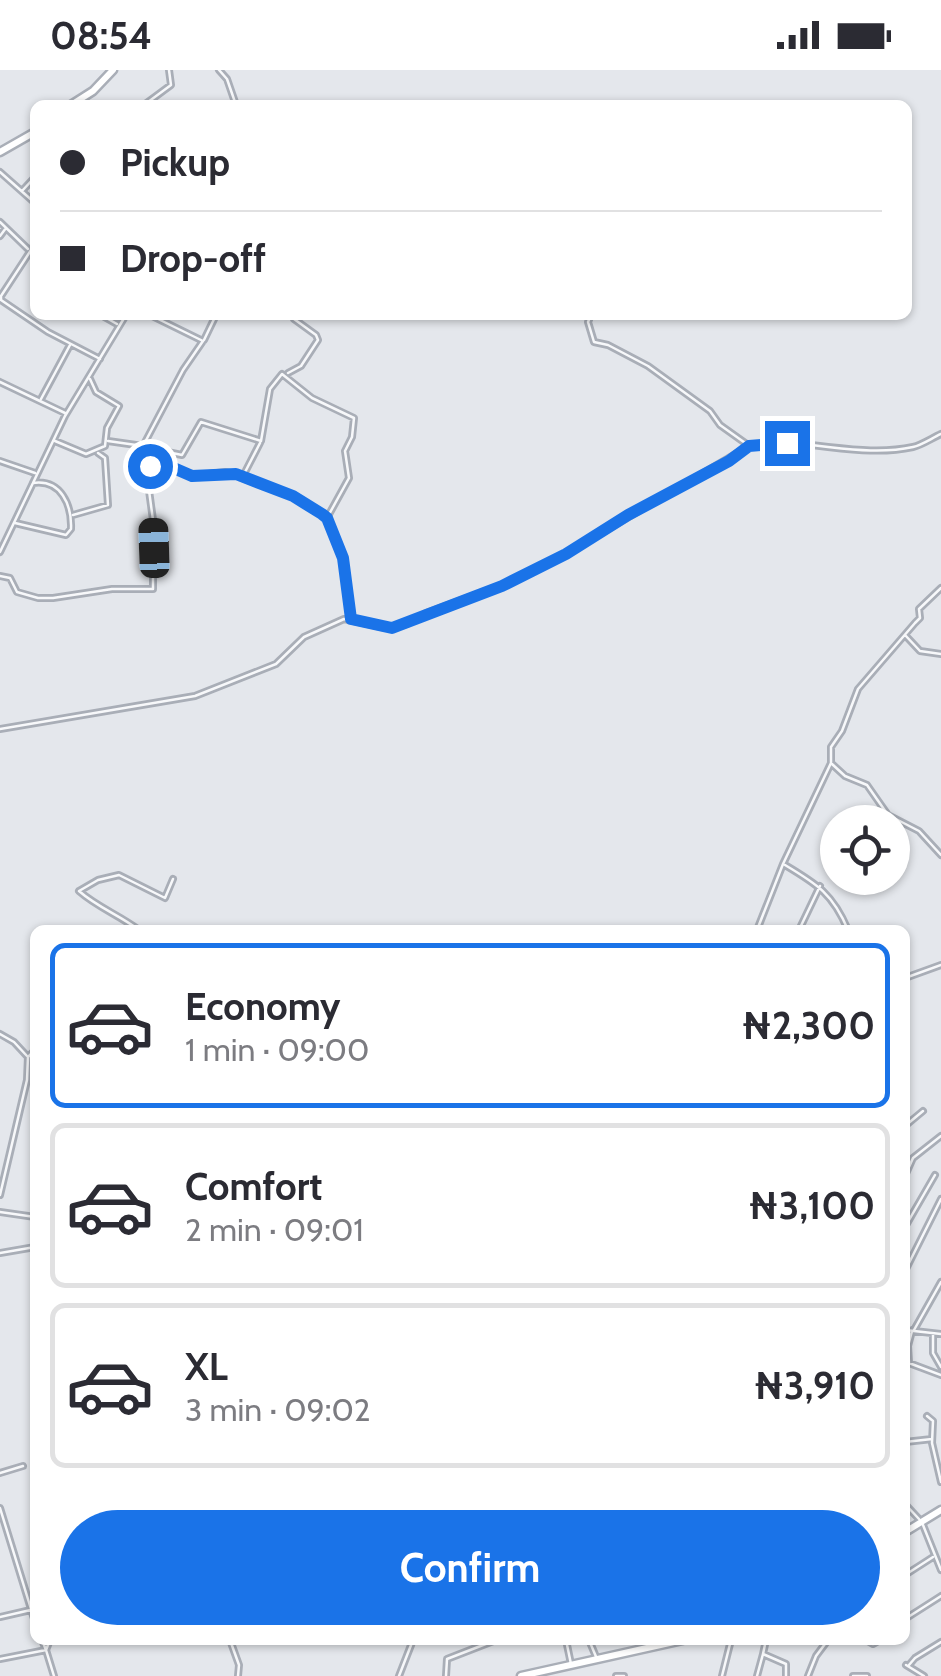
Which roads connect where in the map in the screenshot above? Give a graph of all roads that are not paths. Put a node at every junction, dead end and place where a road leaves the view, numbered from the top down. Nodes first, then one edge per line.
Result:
1 (113, 70) edge
2 (169, 70) edge
3 (219, 70) edge
4 (102, 73) edge
5 (79, 100) edge
6 (150, 100) edge
7 (234, 100) edge
8 (30, 135) edge
9 (0, 152) edge
10 (0, 172) edge
11 (30, 183) edge
12 (21, 192) junction
13 (30, 199) edge
14 (0, 222) edge
15 (6, 227) junction
16 (0, 236) edge
17 (30, 250) joint
18 (30, 318) edge
19 (33, 320) edge
20 (110, 320) edge
21 (123, 320) edge
22 (161, 320) edge
23 (170, 320) edge
24 (214, 320) edge
25 (295, 320) edge
26 (589, 320) edge
27 (168, 323) junction
28 (119, 326) junction
29 (203, 341) junction
30 (71, 344) junction
31 (100, 359) junction
32 (286, 374) junction
33 (88, 378) junction
34 (0, 382) edge
35 (40, 400) junction
36 (67, 414) junction
37 (941, 434) edge
38 (53, 440) junction
39 (107, 440) junction
40 (261, 442) junction
41 (143, 446) junction
42 (749, 446) junction
43 (97, 452) junction
44 (0, 460) edge
45 (145, 463) junction
46 (36, 474) junction
47 (242, 476) junction
48 (31, 483) junction
49 (72, 515) junction
50 (327, 518) junction
51 (14, 522) junction
52 (0, 552) edge
53 (0, 576) edge
54 (940, 591) edge
55 (351, 619) junction
56 (905, 635) junction
57 (941, 654) edge
58 (0, 729) edge
59 (831, 763) junction
60 (941, 855) edge
61 (783, 864) junction
62 (174, 879) dead end
63 (820, 885) edge
64 (820, 888) edge
65 (828, 895) edge
66 (132, 925) edge
67 (760, 925) edge
68 (802, 925) edge
69 (846, 925) edge
70 (941, 965) edge
71 (910, 976) edge
72 (0, 1034) edge
73 (28, 1057) joint
74 (923, 1111) dead end
75 (910, 1122) edge
76 (941, 1136) edge
77 (0, 1162) edge
78 (7, 1165) junction
79 (910, 1165) edge
80 (935, 1175) dead end
81 (0, 1195) edge
82 (941, 1199) edge
83 (0, 1212) edge
84 (30, 1216) edge
85 (910, 1218) edge
86 (30, 1248) edge
87 (0, 1254) edge
88 (910, 1262) edge
89 (941, 1282) edge
90 (910, 1331) edge
91 (913, 1331) junction
92 (933, 1333) junction
93 (941, 1334) edge
94 (910, 1340) edge
95 (910, 1363) edge
96 (941, 1367) edge
97 (941, 1375) edge
98 (927, 1416) dead end
99 (932, 1439) junction
100 (910, 1441) edge
101 (23, 1466) dead end
102 (0, 1473) edge
103 (941, 1482) edge
104 (0, 1508) edge
105 (910, 1509) edge
106 (941, 1510) edge
107 (922, 1521) junction
108 (910, 1529) edge
109 (934, 1556) junction
110 (940, 1568) edge
111 (910, 1573) edge
112 (941, 1596) edge
113 (30, 1603) edge
114 (30, 1610) edge
115 (910, 1616) edge
116 (0, 1617) edge
117 (941, 1642) edge
118 (44, 1645) edge
119 (48, 1645) edge
120 (232, 1645) edge
121 (410, 1645) edge
122 (473, 1645) edge
123 (482, 1645) edge
124 (567, 1645) edge
125 (591, 1645) edge
126 (662, 1645) edge
127 (730, 1645) edge
128 (765, 1645) edge
129 (824, 1645) edge
130 (474, 1648) junction
131 (46, 1650) junction
132 (763, 1654) junction
133 (0, 1659) edge
134 (598, 1660) junction
135 (571, 1666) junction
136 (560, 1672) edge
137 (236, 1675) edge
138 (54, 1676) edge
139 (399, 1676) edge
140 (446, 1676) edge
141 (522, 1676) edge
142 (616, 1676) edge
143 (624, 1676) edge
144 (722, 1676) edge
145 (757, 1676) edge
146 (786, 1676) edge
147 (808, 1676) edge
148 (853, 1676) edge
149 (868, 1676) edge
150 (924, 1676) edge

1 - 4 street
2 - 6 street
3 - 7 street
4 - 5 street
8 - 9 street
10 - 12 street
11 - 12 street
12 - 13 street
14 - 15 street
15 - 16 street
15 - 17 street
17 - 18 street
19 - 30 street
20 - 28 street
21 - 28 street
22 - 27 street
23 - 27 street
24 - 29 street
25 - 32 street
26 - 42 street
27 - 29 street
28 - 31 street
29 - 41 street
30 - 31 street
30 - 35 street
31 - 33 street
32 - 40 street
32 - 50 street
33 - 36 street
33 - 39 street
34 - 35 street
35 - 36 street
36 - 38 street
37 - 42 street
38 - 43 street
38 - 46 street
39 - 41 street
39 - 43 street
40 - 41 street
40 - 47 street
41 - 45 street
42 - 55 street
43 - 49 street
44 - 46 street
45 - 47 street
45 - 53 street
46 - 48 street
47 - 50 street
48 - 49 street
48 - 51 street
49 - 51 street
50 - 55 street
51 - 52 street
54 - 56 street
55 - 58 street
56 - 57 street
56 - 59 street
59 - 60 street
59 - 61 street
61 - 63 street
61 - 67 street
62 - 66 street
64 - 68 street
65 - 69 street
70 - 71 street
72 - 73 street
73 - 78 street
74 - 75 street
76 - 79 street
77 - 78 street
78 - 81 street
80 - 85 street
82 - 88 street
83 - 84 street
86 - 87 street
89 - 91 street
90 - 91 street
91 - 92 street
91 - 94 street
92 - 93 street
92 - 96 street
95 - 97 street
98 - 99 street
99 - 100 street
99 - 103 street
101 - 102 street
104 - 113 street
105 - 107 street
106 - 107 street
107 - 108 street
107 - 109 street
109 - 110 street
109 - 111 street
112 - 115 street
114 - 116 street
117 - 150 street
118 - 131 street
119 - 131 street
120 - 137 street
121 - 139 street
122 - 130 street
123 - 130 street
124 - 135 street
125 - 134 street
126 - 134 street
127 - 144 street
128 - 132 street
129 - 147 street
130 - 140 street
131 - 133 street
131 - 138 street
132 - 145 street
132 - 146 street
134 - 135 street
135 - 136 street
136 - 141 street
142 - 143 street
148 - 149 street

